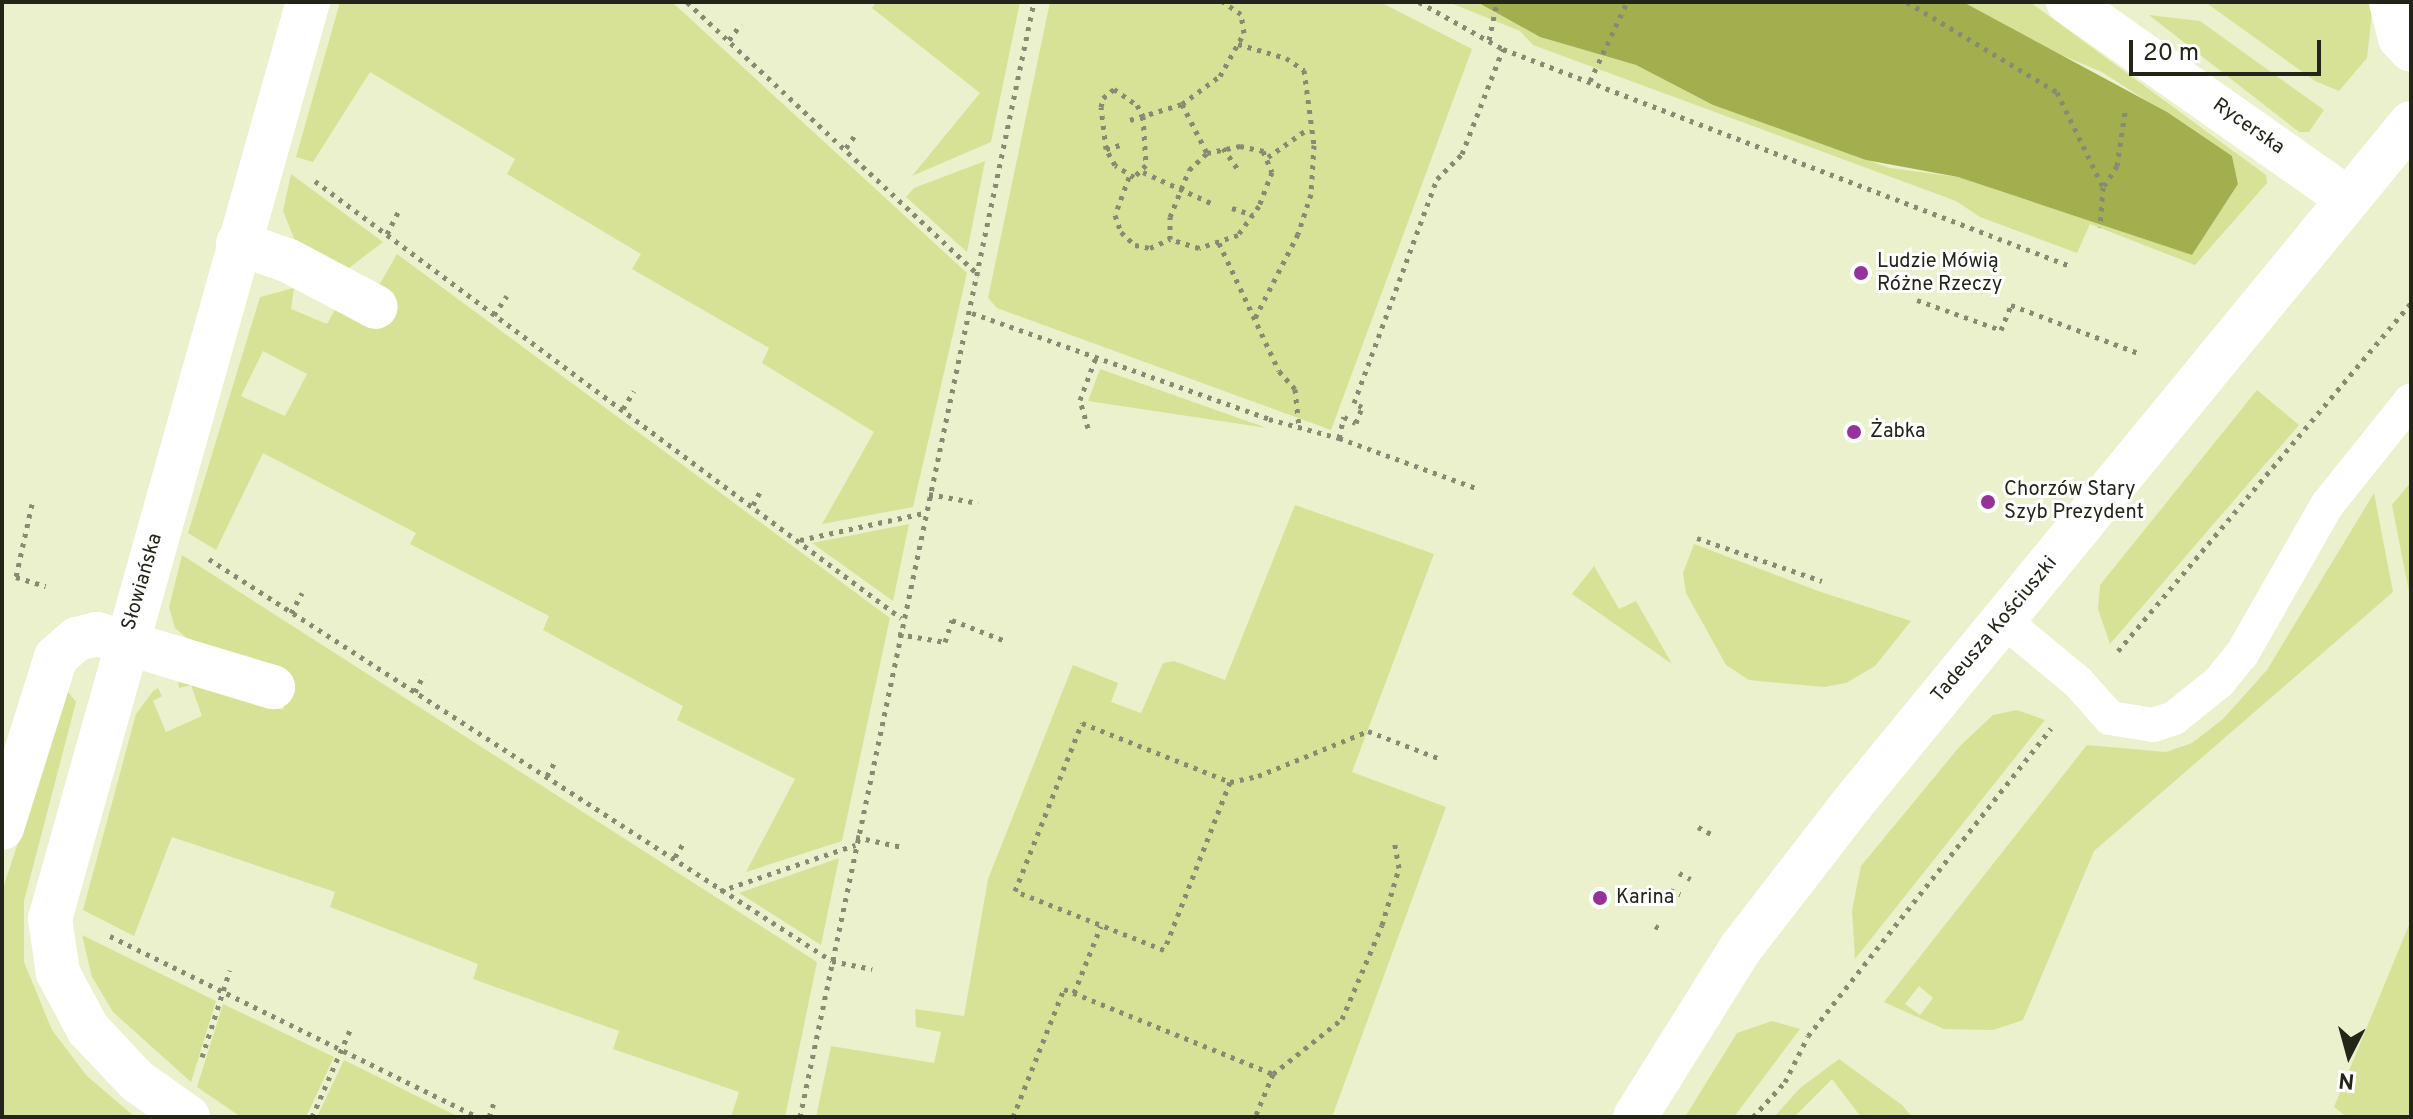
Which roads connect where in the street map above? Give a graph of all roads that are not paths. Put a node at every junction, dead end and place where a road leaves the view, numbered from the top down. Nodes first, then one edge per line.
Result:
1 (308, 2) edge
2 (2068, 2) edge
3 (2391, 2) edge
4 (2411, 50) edge
5 (2411, 123) edge
6 (2348, 199) junction
7 (238, 243) junction
8 (376, 307) dead end
9 (2411, 400) edge
10 (2003, 620) junction
11 (125, 643) junction
12 (273, 687) dead end
13 (2, 828) edge
14 (188, 1117) edge
15 (1635, 1117) edge

1 - 7 street, Słowiańska
2 - 6 street, Rycerska
3 - 4 street
5 - 6 street, Tadeusza Kościuszki
6 - 10 street, Tadeusza Kościuszki
7 - 8 street
7 - 11 street, Słowiańska
9 - 10 lane
10 - 15 street, Tadeusza Kościuszki
11 - 12 street
11 - 13 street
11 - 14 street, Słowiańska

